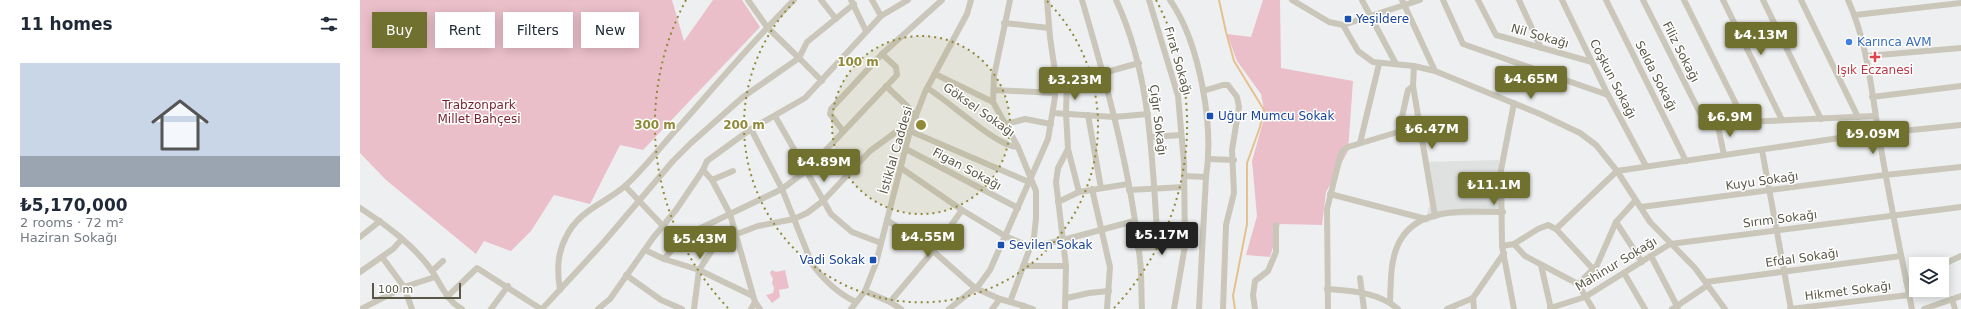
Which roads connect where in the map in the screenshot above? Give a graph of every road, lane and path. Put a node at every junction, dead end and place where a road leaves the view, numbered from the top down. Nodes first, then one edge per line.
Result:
1 (748, 0) edge
2 (794, 0) edge
3 (821, 0) edge
4 (872, 0) edge
5 (908, 0) edge
6 (942, 0) edge
7 (971, 0) edge
8 (1010, 0) edge
9 (1047, 0) edge
10 (1082, 0) edge
11 (1116, 0) edge
12 (1149, 0) edge
13 (1170, 0) edge
14 (1292, 0) edge
15 (1362, 0) edge
16 (1420, 0) edge
17 (1443, 0) edge
18 (1478, 0) edge
19 (1519, 0) edge
20 (1562, 0) edge
21 (1606, 0) edge
22 (1643, 0) edge
23 (1684, 0) edge
24 (1723, 0) edge
25 (1763, 0) edge
26 (1801, 0) edge
27 (1848, 0) edge
28 (852, 2) edge
29 (896, 2) edge
30 (1403, 3) edge
31 (1961, 3) edge
32 (1855, 15) junction
33 (881, 16) junction
34 (1372, 16) junction
35 (836, 19) junction
36 (1004, 23) junction
37 (1343, 25) junction
38 (767, 27) junction
39 (1049, 28) junction
40 (866, 31) junction
41 (1541, 48) junction
42 (1961, 48) edge
43 (882, 54) junction
44 (1866, 56) junction
45 (799, 58) junction
46 (1592, 62) junction
47 (1139, 63) junction
48 (1379, 64) junction
49 (1396, 64) junction
50 (1414, 66) junction
51 (1434, 71) junction
52 (1103, 73) junction
53 (935, 74) junction
54 (1067, 80) junction
55 (822, 81) junction
56 (1056, 81) junction
57 (886, 86) junction
58 (1413, 86) junction
59 (1961, 86) edge
60 (927, 88) junction
61 (994, 90) junction
62 (1203, 91) junction
63 (1056, 93) junction
64 (1608, 95) junction
65 (1872, 97) junction
66 (993, 102) junction
67 (1514, 103) junction
68 (1053, 113) junction
69 (1066, 113) junction
70 (1148, 114) junction
71 (1088, 115) junction
72 (775, 116) junction
73 (1875, 116) junction
74 (916, 117) junction
75 (1114, 117) junction
76 (1858, 117) junction
77 (1821, 119) junction
78 (1782, 120) junction
79 (1745, 122) junction
80 (1006, 124) junction
81 (1051, 124) junction
82 (1961, 125) edge
83 (1418, 126) junction
84 (1718, 126) junction
85 (751, 129) junction
86 (1399, 130) junction
87 (843, 131) junction
88 (910, 131) junction
89 (1878, 133) junction
90 (1181, 135) junction
91 (1150, 137) junction
92 (1360, 143) junction
93 (1018, 147) junction
94 (906, 149) junction
95 (1068, 149) junction
96 (1762, 150) junction
97 (1724, 155) junction
98 (1209, 160) junction
99 (1234, 160) junction
100 (1686, 161) junction
101 (1646, 166) junction
102 (1961, 167) edge
103 (901, 168) junction
104 (703, 170) junction
105 (807, 170) junction
106 (733, 171) dead end
107 (1617, 171) junction
108 (1885, 175) junction
109 (1184, 176) junction
110 (1206, 177) junction
111 (712, 180) junction
112 (1030, 180) junction
113 (625, 186) junction
114 (1128, 187) junction
115 (1154, 187) junction
116 (1184, 187) junction
117 (782, 188) junction
118 (1101, 188) junction
119 (1092, 189) junction
120 (1769, 191) junction
121 (1079, 192) junction
122 (1330, 194) junction
123 (640, 201) junction
124 (823, 201) junction
125 (1636, 201) junction
126 (1058, 202) junction
127 (1641, 207) junction
128 (1961, 207) edge
129 (360, 208) edge
130 (1018, 208) junction
131 (962, 210) junction
132 (1503, 212) junction
133 (730, 214) junction
134 (1434, 216) junction
135 (1893, 216) junction
136 (794, 219) junction
137 (1426, 219) junction
138 (887, 220) junction
139 (380, 221) junction
140 (1134, 221) junction
141 (1616, 222) junction
142 (1276, 225) dead end
143 (663, 226) junction
144 (1101, 229) junction
145 (1556, 229) junction
146 (1776, 230) junction
147 (737, 234) junction
148 (1006, 236) junction
149 (360, 237) edge
150 (402, 239) junction
151 (1063, 240) junction
152 (881, 243) junction
153 (1514, 244) junction
154 (1670, 244) junction
155 (1185, 246) junction
156 (1502, 246) junction
157 (1030, 247) junction
158 (1158, 247) junction
159 (1138, 248) junction
160 (645, 250) junction
161 (933, 251) junction
162 (1504, 253) junction
163 (1651, 256) junction
164 (1901, 256) junction
165 (1961, 256) edge
166 (382, 257) junction
167 (664, 259) junction
168 (443, 261) dead end
169 (1642, 262) junction
170 (1949, 262) edge
171 (1540, 265) junction
172 (1023, 266) junction
173 (1066, 266) junction
174 (1593, 268) junction
175 (699, 270) junction
176 (1784, 271) junction
177 (360, 272) edge
178 (1624, 273) junction
179 (433, 274) junction
180 (626, 275) junction
181 (1360, 278) dead end
182 (1909, 280) edge
183 (1906, 281) junction
184 (1578, 284) junction
185 (1707, 284) junction
186 (508, 286) junction
187 (404, 287) junction
188 (975, 288) junction
189 (1327, 289) junction
190 (560, 290) junction
191 (865, 291) junction
192 (1109, 291) junction
193 (1361, 291) junction
194 (1909, 295) joint
195 (1961, 296) edge
196 (1586, 297) junction
197 (1909, 297) edge
198 (447, 298) junction
199 (1066, 298) junction
200 (1473, 298) junction
201 (754, 299) junction
202 (1000, 299) junction
203 (1952, 299) junction
204 (856, 302) junction
205 (890, 302) junction
206 (1010, 302) junction
207 (1390, 302) junction
208 (1023, 307) edge
209 (603, 308) edge
210 (1676, 308) edge
211 (361, 309) edge
212 (412, 309) edge
213 (462, 309) edge
214 (491, 309) edge
215 (541, 309) edge
216 (682, 309) edge
217 (694, 309) edge
218 (751, 309) edge
219 (760, 309) edge
220 (851, 309) edge
221 (901, 309) edge
222 (949, 309) edge
223 (992, 309) edge
224 (1034, 309) edge
225 (1065, 309) edge
226 (1107, 309) edge
227 (1142, 309) edge
228 (1174, 309) edge
229 (1199, 309) edge
230 (1223, 309) edge
231 (1255, 309) edge
232 (1328, 309) edge
233 (1364, 309) edge
234 (1398, 309) edge
235 (1447, 309) edge
236 (1474, 309) edge
237 (1514, 309) edge
238 (1550, 309) edge
239 (1594, 309) edge
240 (1645, 309) edge
241 (1725, 309) edge
242 (1790, 309) edge
243 (1912, 309) edge
244 (1924, 309) edge
245 (1955, 309) edge

1 - 38 street
2 - 38 street
3 - 35 street
4 - 33 street
5 - 29 street
6 - 43 street
7 - 53 street, İstiklal Caddesi
8 - 36 street
9 - 39 street
10 - 52 street
11 - 47 street, Çığır Sokağı
12 - 90 street, Fırat Sokağı
13 - 62 street
14 - 37 street
15 - 34 street
16 - 30 street
17 - 64 street
18 - 41 street, Nil Sokağı
19 - 41 street
20 - 46 street, Coşkun Sokağı
21 - 100 street, Selda Sokağı
22 - 84 street, Filiz Sokağı
23 - 79 street
24 - 78 street
25 - 77 street
26 - 76 street
27 - 32 street
28 - 35 street
28 - 40 street
29 - 33 street
30 - 34 street
30 - 51 street
31 - 32 street
32 - 44 street
33 - 40 street
34 - 37 street
34 - 49 street
35 - 45 street
36 - 39 street
36 - 61 street
37 - 48 street
38 - 45 street
38 - 113 street
39 - 56 street
40 - 55 street
41 - 46 street, Nil Sokağı
42 - 44 street
43 - 57 street
43 - 87 street
44 - 65 street
45 - 55 street
45 - 123 street
46 - 64 street, Coşkun Sokağı
47 - 52 street
47 - 70 street, Çığır Sokağı
48 - 49 street
48 - 92 street
49 - 50 street
50 - 51 street
50 - 58 street
51 - 67 street
52 - 54 street
52 - 75 street
53 - 60 street, İstiklal Caddesi
53 - 66 street
54 - 56 street
54 - 69 street
55 - 72 street
56 - 63 street
57 - 74 street
57 - 87 street
58 - 83 street
58 - 86 street
59 - 65 street
60 - 74 street, İstiklal Caddesi
60 - 93 street, Göksel Sokağı
61 - 63 street
61 - 66 street
62 - 98 street
62 - 99 street
63 - 68 street
64 - 101 street, Coşkun Sokağı
65 - 73 street
66 - 80 street
67 - 107 street
67 - 132 street
68 - 69 street
68 - 81 street
69 - 71 street
69 - 95 street
70 - 75 street
70 - 91 street, Çığır Sokağı
71 - 75 street
71 - 118 street
72 - 85 street
72 - 105 street
73 - 76 street
73 - 89 street
74 - 88 street, İstiklal Caddesi
75 - 114 street
76 - 77 street
77 - 78 street
78 - 79 street
79 - 84 street
80 - 81 street
80 - 93 street
81 - 112 street
82 - 89 street
83 - 86 street
83 - 134 street
84 - 97 street
85 - 104 street
85 - 117 street
86 - 92 street
87 - 105 street
88 - 94 street, İstiklal Caddesi
88 - 112 street
88 - 124 street
89 - 96 street
89 - 108 street
90 - 91 street
90 - 109 street, Fırat Sokağı
91 - 115 street, Çığır Sokağı
92 - 122 street
93 - 112 street
94 - 103 street, İstiklal Caddesi
94 - 130 street, Figan Sokağı
95 - 121 street
95 - 126 street
96 - 97 street
96 - 120 street
97 - 100 street
98 - 99 street
98 - 110 street
99 - 230 street
100 - 101 street
101 - 107 street
102 - 108 street, Kuyu Sokağı
103 - 131 street
103 - 138 street, İstiklal Caddesi
104 - 111 street
104 - 143 street
105 - 117 street
105 - 124 street
106 - 111 street
107 - 125 street
107 - 145 street
108 - 120 street, Kuyu Sokağı
108 - 135 street
109 - 110 street
109 - 116 street, Fırat Sokağı
110 - 229 street
111 - 133 street
112 - 130 street
112 - 157 street
113 - 123 street
113 - 190 street
114 - 115 street
114 - 118 street
114 - 140 street
115 - 116 street
115 - 158 street, Çığır Sokağı
116 - 155 street, Fırat Sokağı
117 - 133 street
117 - 136 street
118 - 119 street
119 - 121 street
119 - 144 street
120 - 127 street, Kuyu Sokağı
120 - 146 street
121 - 126 street
122 - 137 street
122 - 189 street
123 - 143 street
123 - 190 street
124 - 136 street
124 - 152 street
125 - 127 street
125 - 141 street
126 - 151 street
127 - 154 street
128 - 135 street, Sırım Sokağı
129 - 139 street
130 - 148 street
131 - 148 street
131 - 161 street
132 - 134 street
132 - 156 street
133 - 147 street
133 - 167 street
134 - 137 street
135 - 146 street, Sırım Sokağı
135 - 164 street
136 - 147 street
136 - 204 street
137 - 207 street
138 - 152 street, İstiklal Caddesi
138 - 161 street
139 - 149 street
139 - 150 street
140 - 144 street
140 - 159 street
141 - 169 street
141 - 174 street
142 - 231 street
143 - 160 street
144 - 151 street
144 - 192 street
145 - 153 street
145 - 174 street
146 - 154 street, Sırım Sokağı
146 - 176 street
147 - 175 street
147 - 201 street
148 - 157 street
148 - 188 street
150 - 166 street
150 - 179 street
151 - 157 street
151 - 173 street
152 - 191 street, İstiklal Caddesi
153 - 156 street
153 - 171 street
154 - 163 street, Mahinur Sokağı
154 - 185 street
155 - 158 street
155 - 228 street, Fırat Sokağı
156 - 162 street
157 - 172 street
158 - 159 street
159 - 227 street
160 - 167 street
160 - 180 street
161 - 188 street
161 - 205 street
162 - 200 street
162 - 237 street
163 - 169 street, Mahinur Sokağı
163 - 210 street
164 - 176 street, Efdal Sokağı
164 - 183 street
165 - 170 street
166 - 177 street
166 - 187 street
167 - 175 street
168 - 179 street
169 - 178 street, Mahinur Sokağı
171 - 184 street
171 - 238 street
172 - 173 street
172 - 206 street
173 - 199 street
174 - 184 street
175 - 201 street
175 - 217 street
176 - 185 street, Efdal Sokağı
176 - 242 street
178 - 196 street, Mahinur Sokağı
178 - 240 street
179 - 187 street
179 - 198 street
180 - 209 street
180 - 216 street
181 - 193 street
182 - 183 street
183 - 194 street
184 - 196 street
185 - 210 street
185 - 241 street
186 - 198 street
186 - 214 street
186 - 215 street
187 - 211 street
187 - 212 street
188 - 202 street
188 - 222 street
189 - 193 street
189 - 232 street
190 - 215 street
191 - 204 street, İstiklal Caddesi
191 - 205 street
192 - 199 street
192 - 226 street
193 - 207 street
193 - 233 street
194 - 242 street, Hikmet Sokağı
195 - 203 street
196 - 238 street, Mahinur Sokağı
196 - 239 street
197 - 243 street
198 - 213 street
199 - 225 street
200 - 235 street
200 - 236 street
201 - 218 street
201 - 219 street
202 - 206 street
202 - 223 street
203 - 244 street
203 - 245 street
204 - 220 street, İstiklal Caddesi
205 - 221 street
206 - 208 street
207 - 234 street
208 - 224 street

